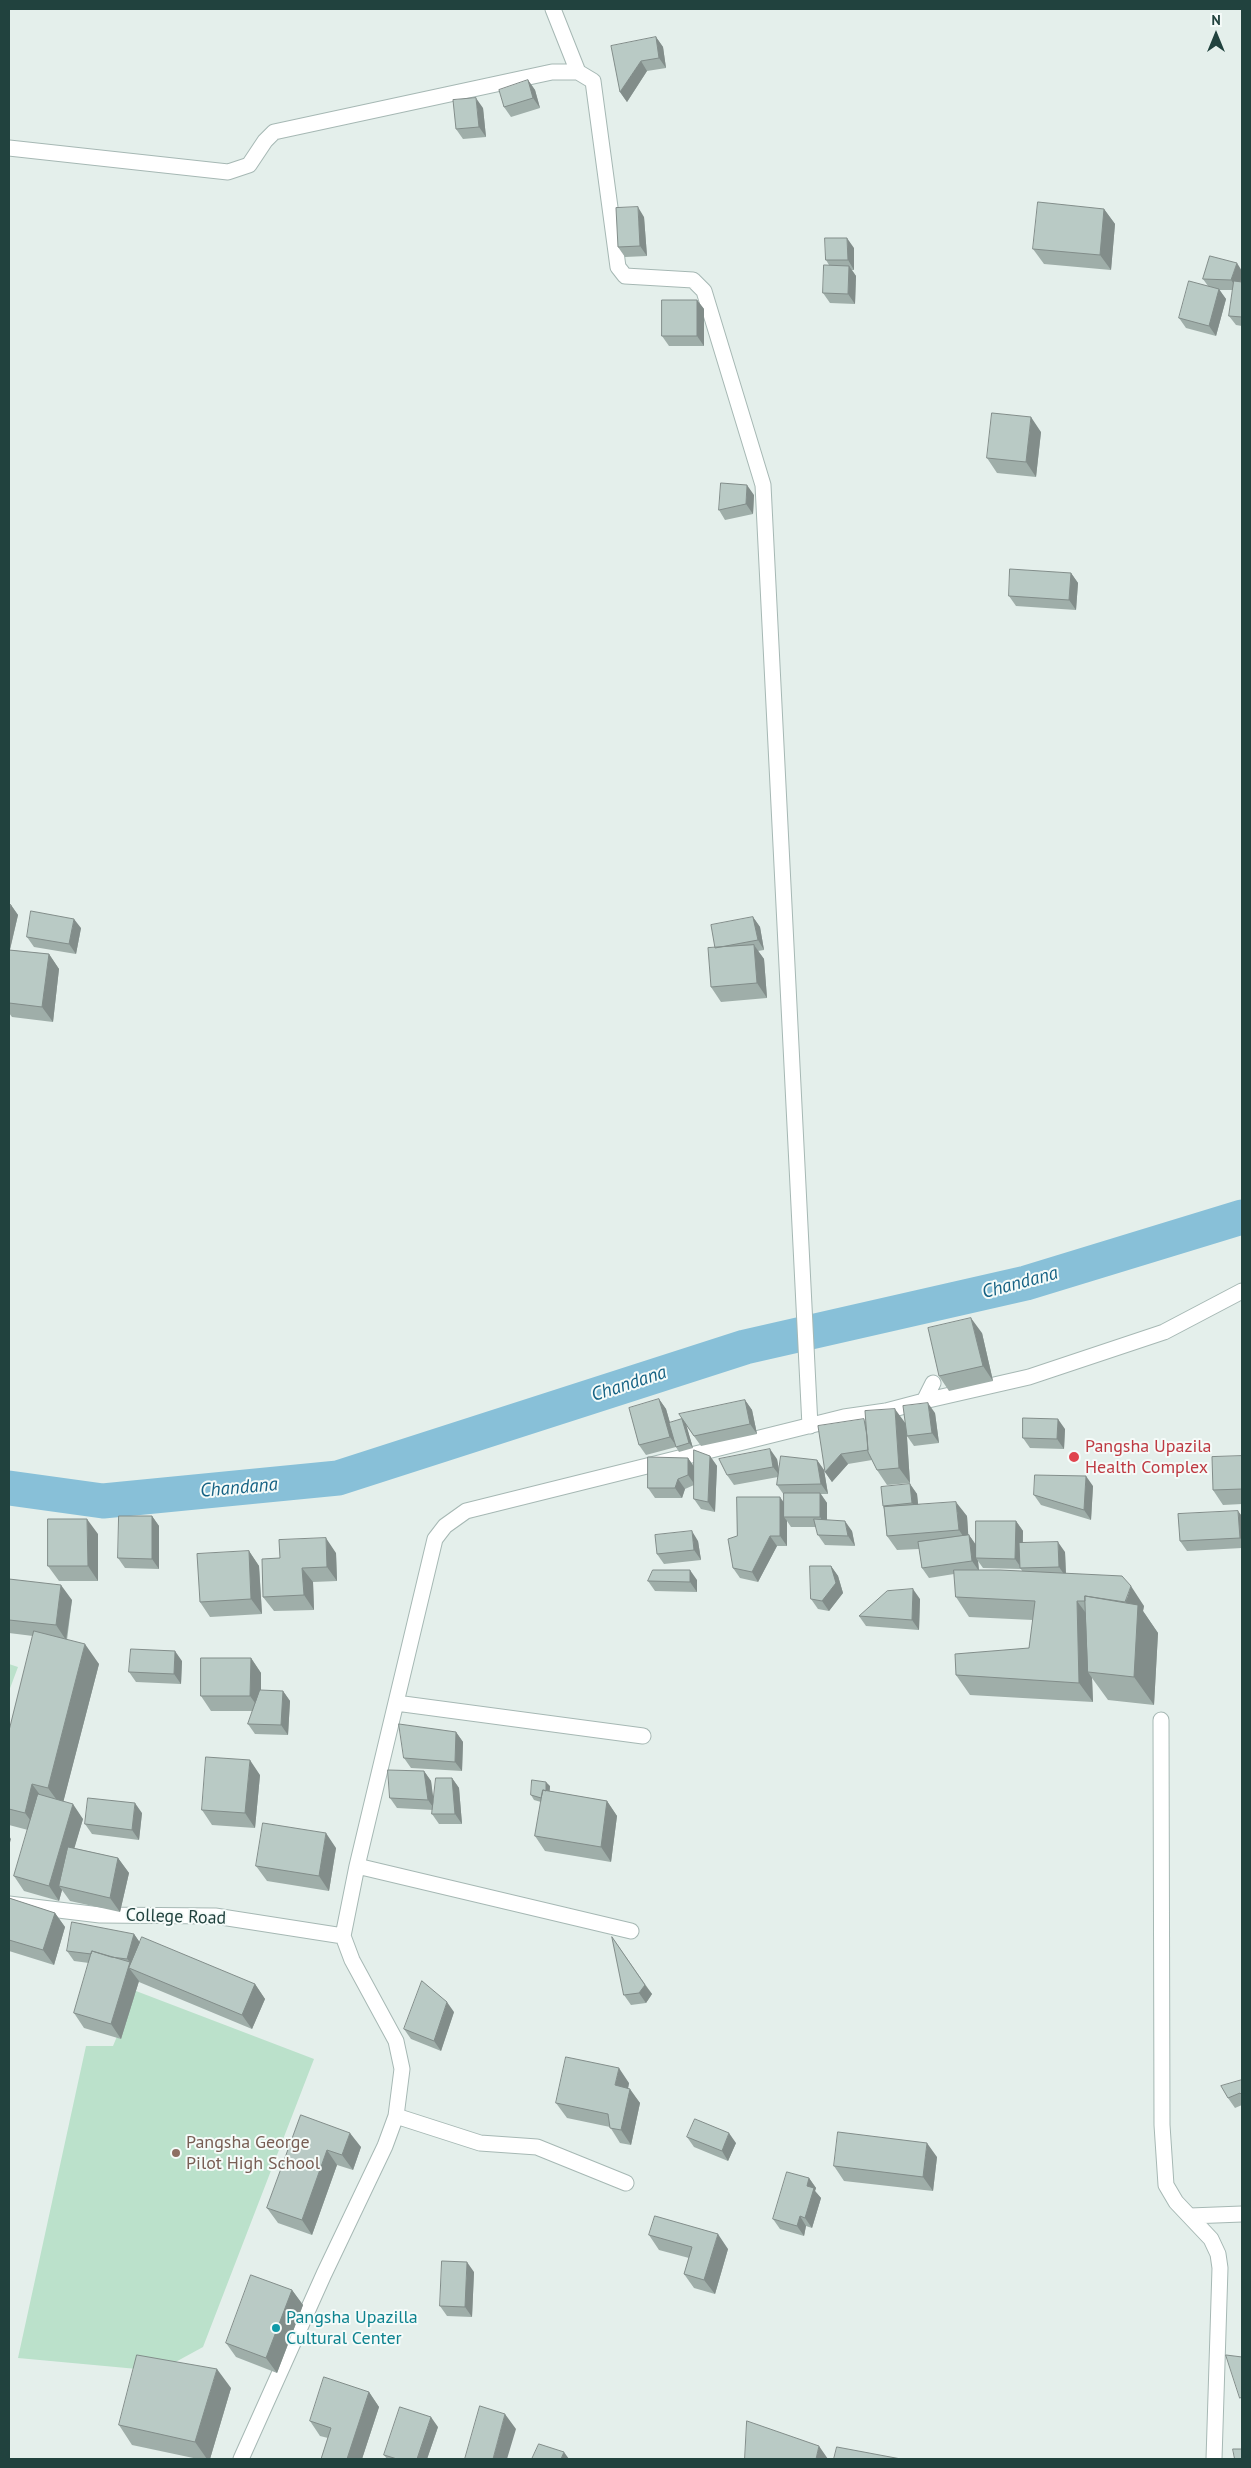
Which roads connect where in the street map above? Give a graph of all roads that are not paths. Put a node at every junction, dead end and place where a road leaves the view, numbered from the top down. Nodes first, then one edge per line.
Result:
1 (553, 9) edge
2 (578, 72) junction
3 (9, 148) edge
4 (1242, 1291) edge
5 (933, 1383) dead end
6 (924, 1400) junction
7 (810, 1426) junction
8 (396, 1703) junction
9 (1161, 1720) dead end
10 (643, 1736) dead end
11 (357, 1866) junction
12 (9, 1904) edge
13 (631, 1931) dead end
14 (343, 1936) junction
15 (396, 2116) junction
16 (626, 2183) dead end
17 (1242, 2214) edge
18 (1190, 2216) junction
19 (241, 2459) edge
20 (1214, 2459) edge

1 - 2 street
2 - 3 street
2 - 7 street
4 - 6 street
5 - 6 street
6 - 7 street
7 - 8 street
8 - 10 street
8 - 11 street
9 - 18 street
11 - 13 street
11 - 14 street
12 - 14 street, College Road
14 - 15 street
15 - 16 street
15 - 19 street
17 - 18 street
18 - 20 street

